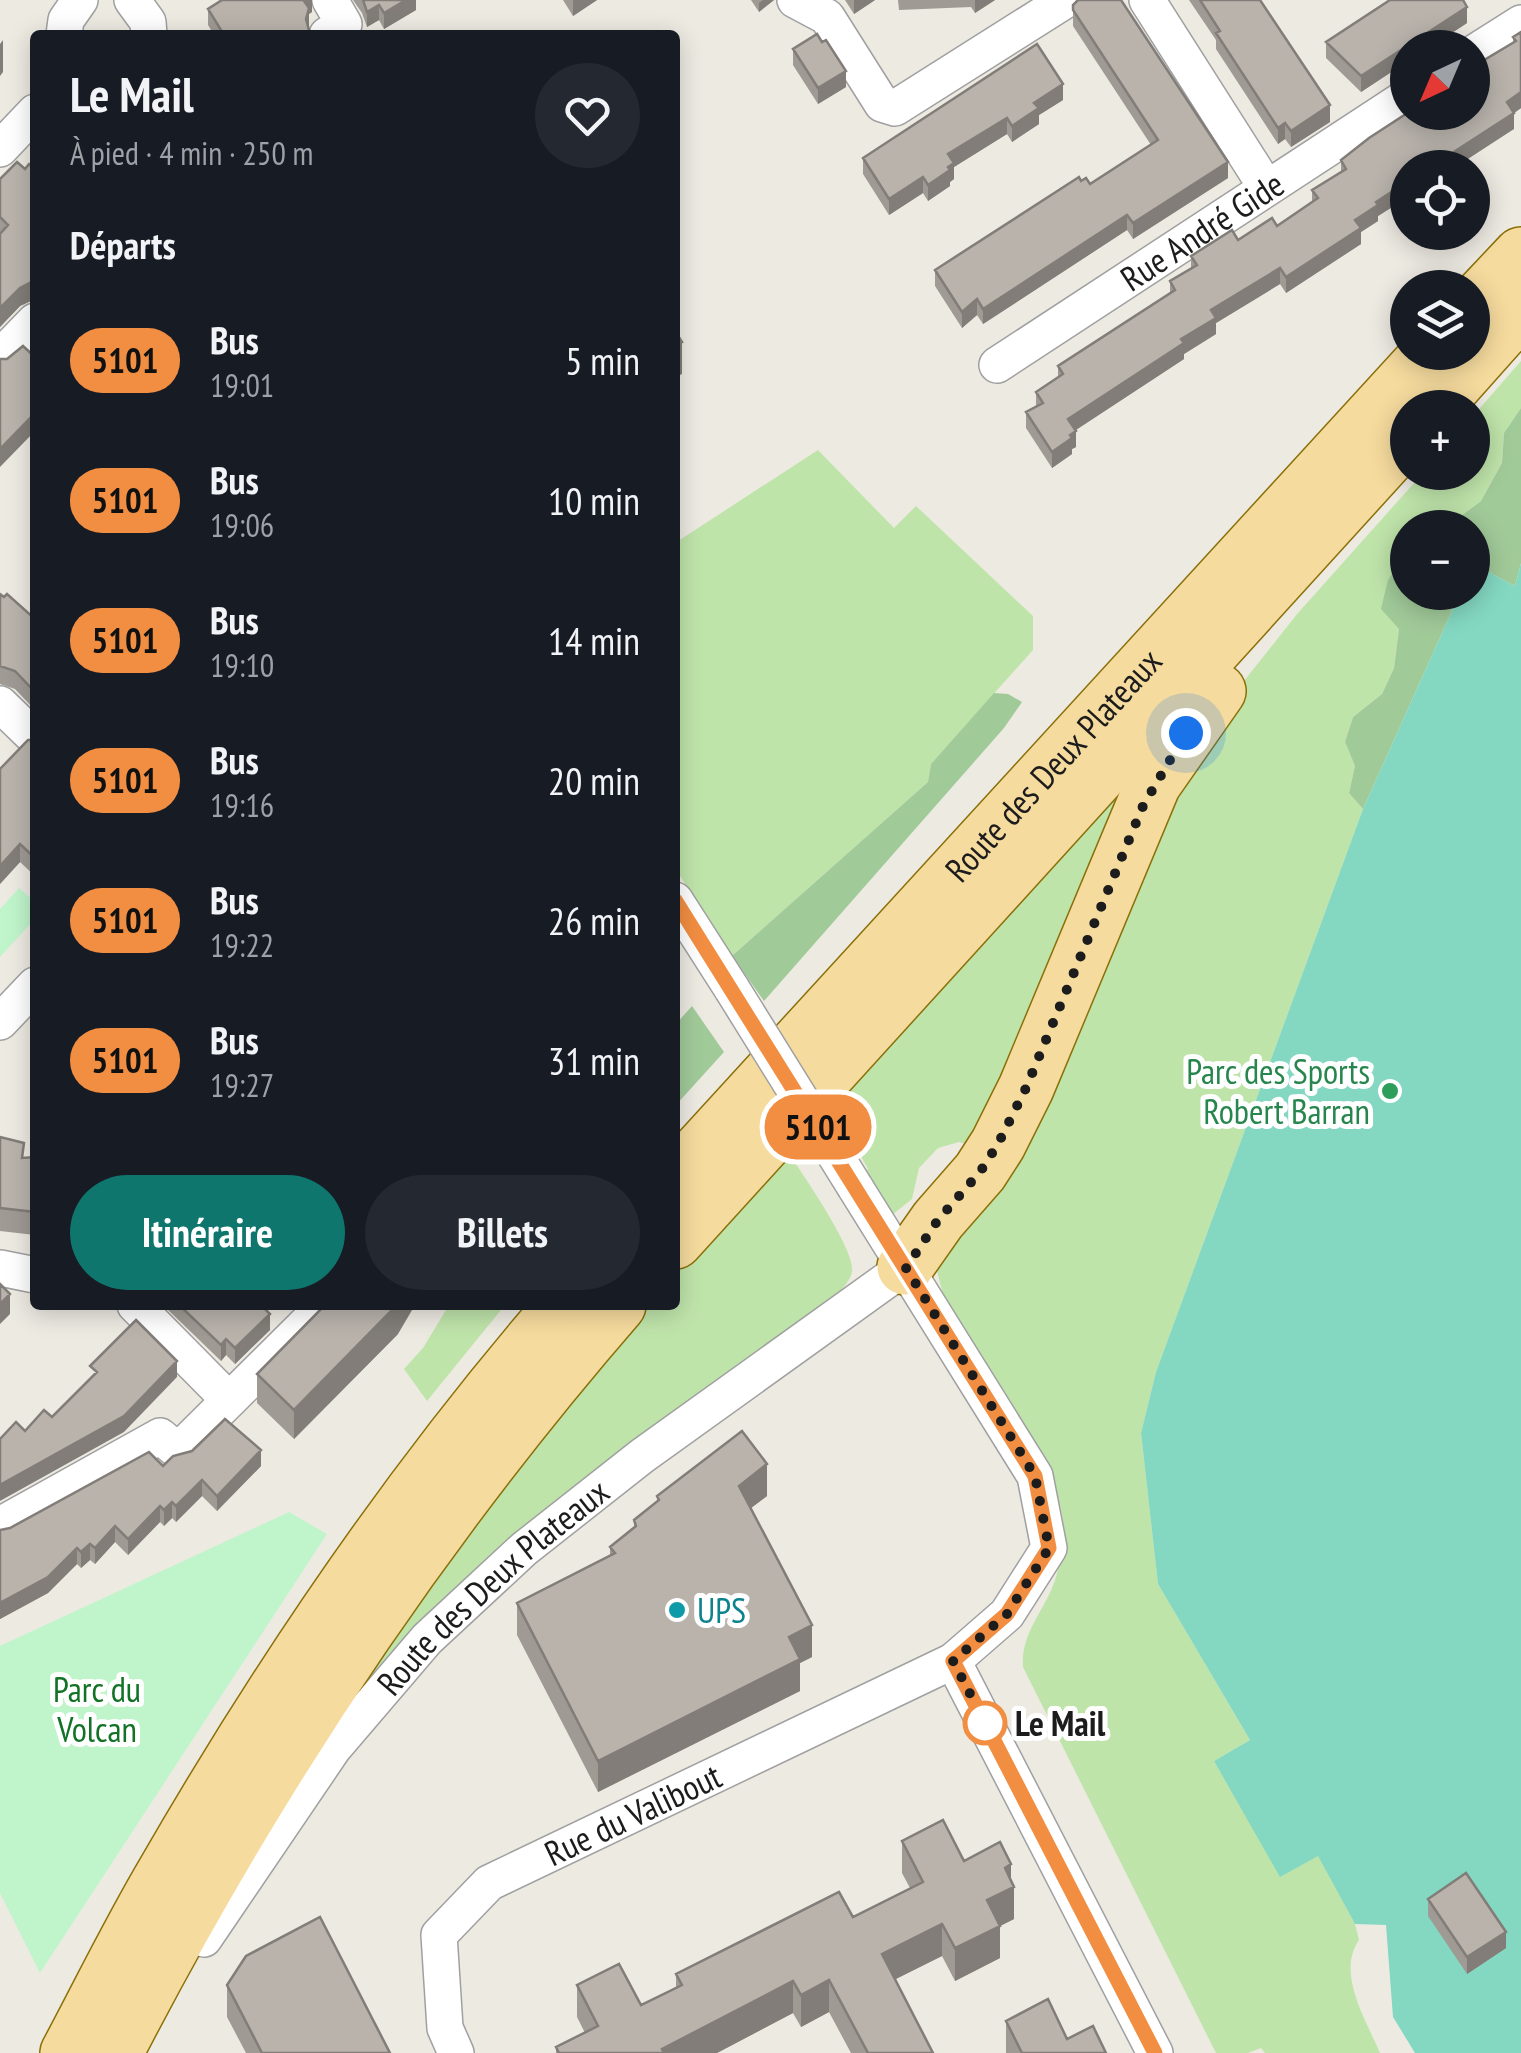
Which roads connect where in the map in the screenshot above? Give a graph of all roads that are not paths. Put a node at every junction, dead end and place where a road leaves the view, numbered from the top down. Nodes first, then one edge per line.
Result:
1 (80, 0) edge
2 (132, 0) edge
3 (330, 0) edge
4 (796, 0) edge
5 (1066, 0) edge
6 (1147, 0) edge
7 (1521, 24) edge
8 (65, 30) edge
9 (149, 30) edge
10 (335, 30) edge
11 (1490, 43) edge
12 (1390, 108) edge
13 (30, 117) edge
14 (0, 149) edge
15 (1266, 187) junction
16 (1521, 255) edge
17 (1490, 289) edge
18 (1521, 309) edge
19 (30, 326) edge
20 (0, 358) edge
21 (996, 365) dead end
22 (1415, 370) edge
23 (1448, 390) edge
24 (1390, 455) edge
25 (1276, 581) junction
26 (0, 704) edge
27 (30, 733) edge
28 (680, 908) edge
29 (30, 990) edge
30 (0, 1022) edge
31 (680, 1173) edge
32 (680, 1236) edge
33 (0, 1268) edge
34 (906, 1268) junction
35 (30, 1274) edge
36 (141, 1310) edge
37 (559, 1310) edge
38 (614, 1310) edge
39 (310, 1320) edge
40 (229, 1400) junction
41 (0, 1524) edge
42 (953, 1661) junction
43 (154, 1978) junction
44 (68, 2053) edge
45 (115, 2053) edge
46 (456, 2053) edge
47 (1155, 2053) edge

1 - 8 street
2 - 9 street
3 - 10 street
4 - 5 street
6 - 15 street
7 - 11 street
12 - 15 street, Rue André Gide
13 - 14 street
15 - 21 street, Rue André Gide
16 - 17 main road
18 - 23 main road
19 - 20 street
22 - 31 main road, Route des Deux Plateaux
24 - 25 main road, Route des Deux Plateaux
25 - 32 main road, Route des Deux Plateaux
25 - 34 main road
26 - 27 street
28 - 34 street, Rue du Valibout, bridge
29 - 30 street
33 - 35 street
34 - 42 street, Rue du Valibout
34 - 43 street, Route des Deux Plateaux
36 - 40 street
37 - 44 main road
38 - 43 main road, Route des Deux Plateaux
39 - 40 street
40 - 41 street
42 - 46 street, Rue du Valibout
42 - 47 street
43 - 45 main road, Route des Deux Plateaux

